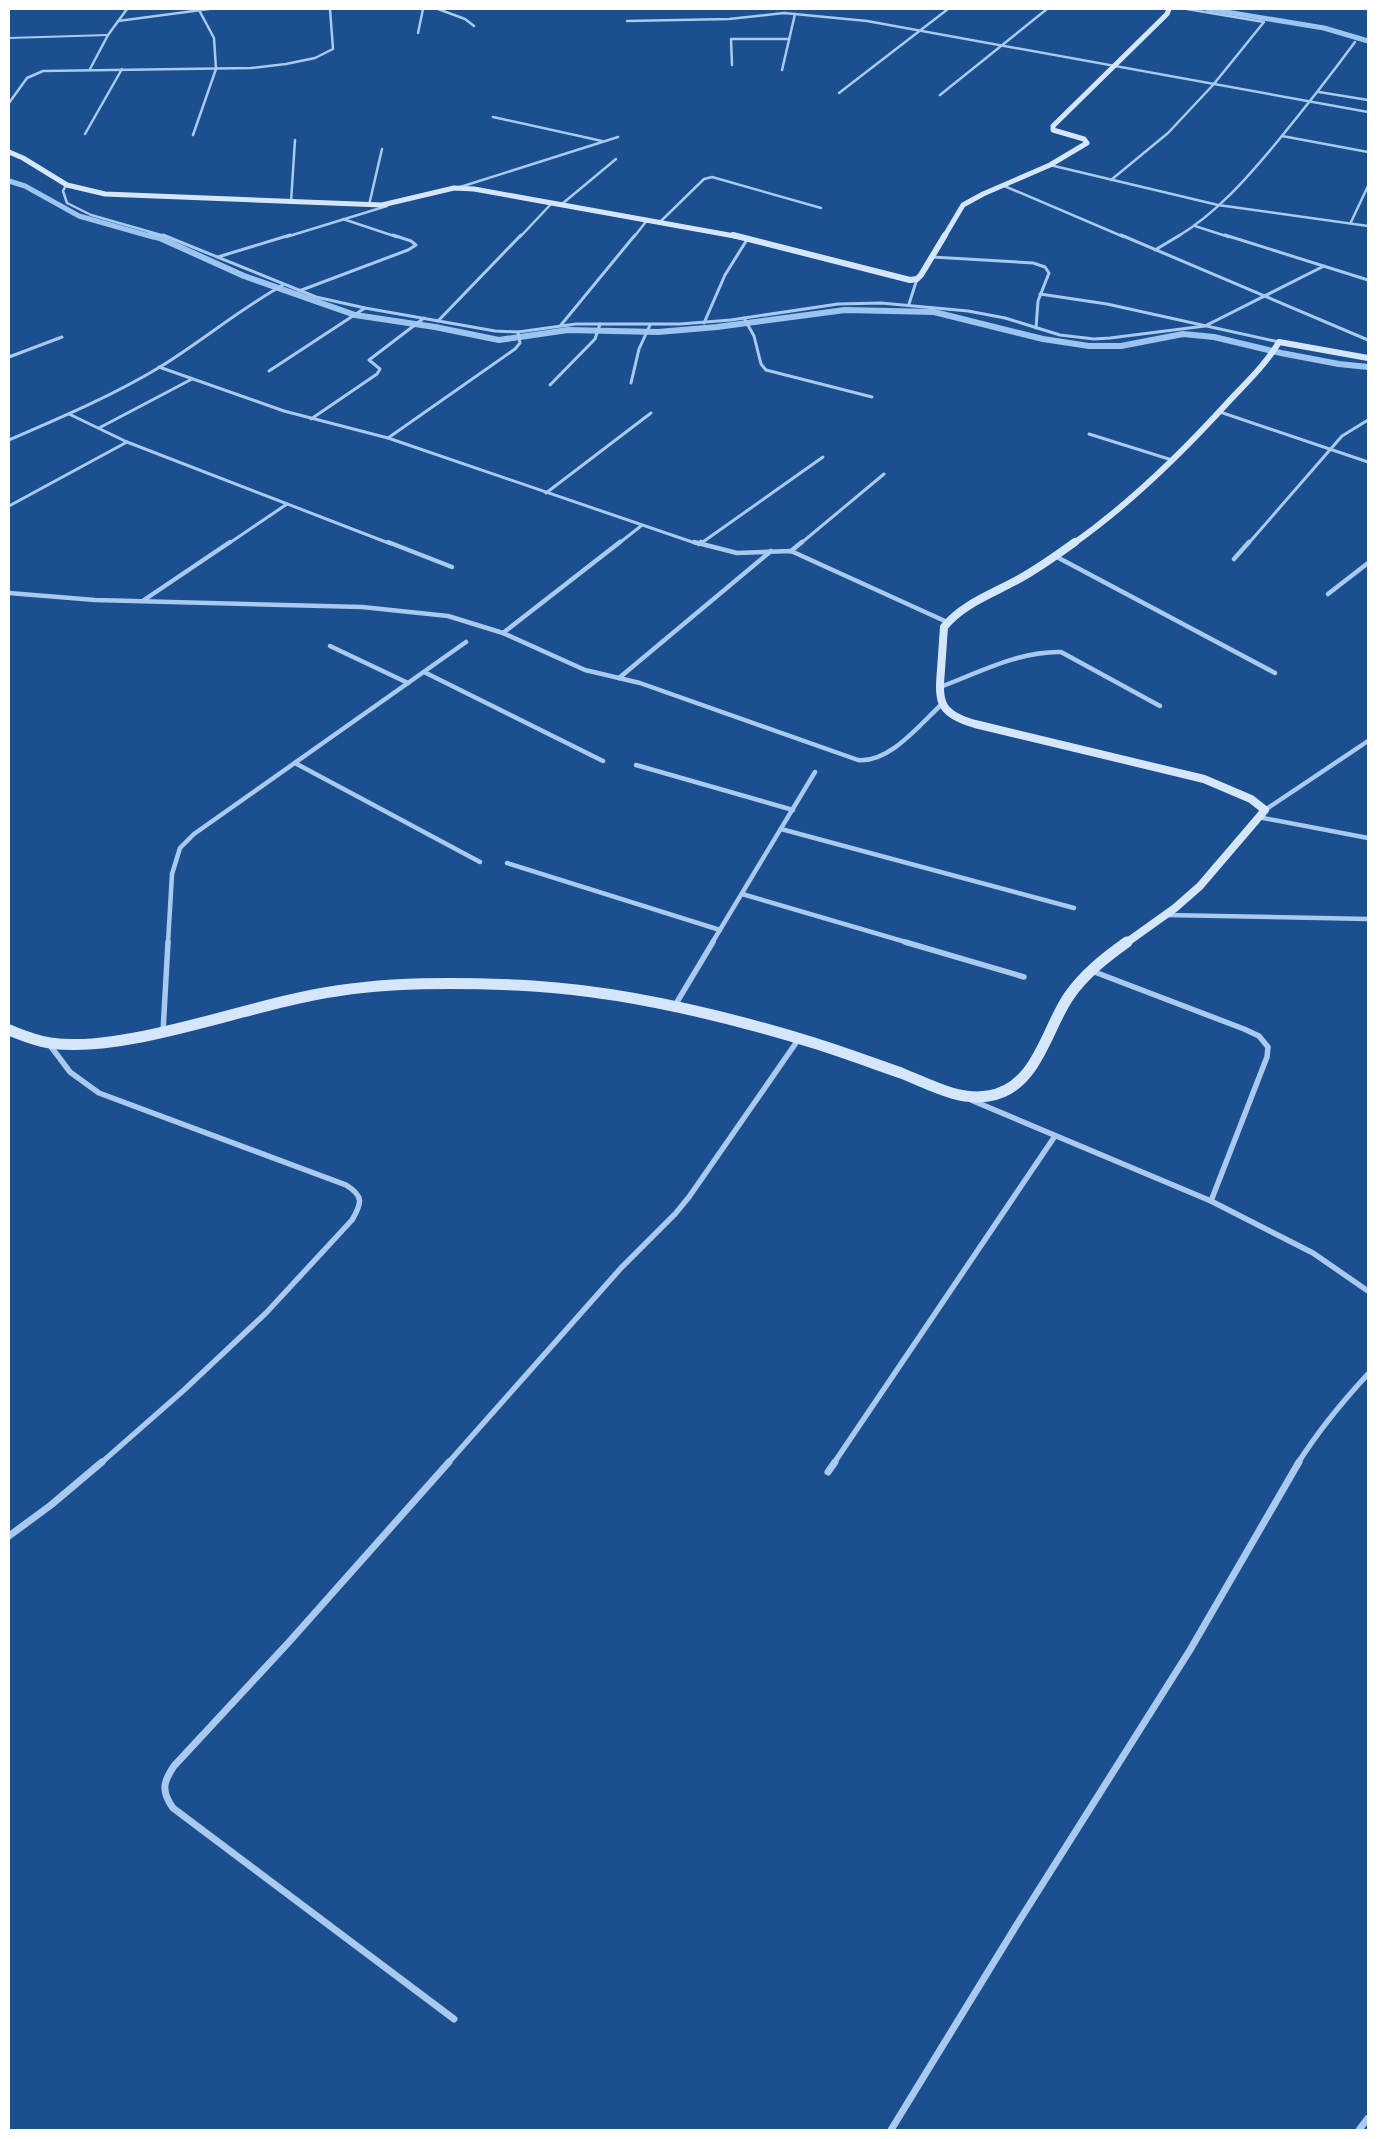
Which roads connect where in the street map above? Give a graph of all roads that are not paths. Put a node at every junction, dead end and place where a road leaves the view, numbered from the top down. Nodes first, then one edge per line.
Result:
1 (127, 9) edge
2 (209, 9) edge
3 (330, 9) edge
4 (423, 9) edge
5 (438, 9) edge
6 (948, 9) edge
7 (1047, 9) edge
8 (1169, 9) edge
9 (1187, 9) edge
10 (199, 10) junction
11 (795, 14) junction
12 (118, 21) junction
13 (627, 21) dead end
14 (474, 26) dead end
15 (919, 30) junction
16 (418, 33) dead end
17 (108, 35) junction
18 (9, 38) edge
19 (789, 39) junction
20 (1355, 42) dead end
21 (1002, 45) junction
22 (732, 65) dead end
23 (1114, 66) junction
24 (90, 69) junction
25 (122, 69) junction
26 (216, 69) junction
27 (782, 70) dead end
28 (1212, 85) junction
29 (839, 92) dead end
30 (1319, 92) junction
31 (940, 95) dead end
32 (1368, 100) edge
33 (9, 102) edge
34 (1310, 102) junction
35 (1368, 112) edge
36 (493, 117) dead end
37 (85, 134) dead end
38 (193, 135) dead end
39 (1282, 136) junction
40 (618, 137) dead end
41 (295, 140) dead end
42 (602, 142) junction
43 (382, 149) dead end
44 (9, 152) edge
45 (1368, 152) edge
46 (616, 159) dead end
47 (1050, 165) junction
48 (1111, 180) junction
49 (66, 185) junction
50 (1002, 186) junction
51 (1368, 186) edge
52 (454, 188) junction
53 (291, 202) junction
54 (552, 203) junction
55 (392, 204) junction
56 (562, 204) junction
57 (1218, 205) junction
58 (369, 206) junction
59 (821, 208) dead end
60 (343, 219) junction
61 (648, 219) junction
62 (660, 221) junction
63 (1351, 222) junction
64 (1195, 226) junction
65 (1368, 226) edge
66 (748, 238) junction
67 (1155, 250) junction
68 (932, 257) junction
69 (218, 258) junction
70 (1324, 266) junction
71 (917, 279) junction
72 (1368, 280) edge
73 (282, 286) junction
74 (299, 291) junction
75 (1040, 294) junction
76 (1266, 295) junction
77 (908, 304) junction
78 (365, 308) junction
79 (422, 319) junction
80 (745, 319) junction
81 (438, 321) junction
82 (704, 323) junction
83 (561, 325) junction
84 (600, 326) junction
85 (1205, 326) junction
86 (649, 327) junction
87 (1036, 328) junction
88 (518, 333) junction
89 (62, 337) dead end
90 (1368, 340) edge
91 (1278, 344) junction
92 (9, 357) edge
93 (1368, 358) edge
94 (159, 367) junction
95 (268, 371) dead end
96 (192, 379) junction
97 (631, 383) dead end
98 (550, 385) dead end
99 (872, 397) dead end
100 (1220, 412) junction
101 (652, 413) dead end
102 (68, 414) junction
103 (311, 419) junction
104 (1368, 420) edge
105 (99, 428) junction
106 (1089, 434) dead end
107 (388, 438) junction
108 (9, 440) edge
109 (127, 442) junction
110 (1331, 448) junction
111 (823, 457) dead end
112 (1172, 460) junction
113 (1368, 462) edge
114 (884, 474) dead end
115 (546, 493) junction
116 (287, 504) junction
117 (9, 506) edge
118 (641, 526) junction
119 (699, 544) junction
120 (771, 551) junction
121 (791, 551) junction
122 (1055, 556) junction
123 (1234, 559) dead end
124 (1368, 562) edge
125 (452, 567) dead end
126 (9, 593) edge
127 (1328, 594) dead end
128 (144, 600) junction
129 (947, 622) junction
130 (503, 633) junction
131 (466, 642) dead end
132 (330, 646) dead end
133 (424, 672) junction
134 (1275, 673) dead end
135 (619, 678) junction
136 (408, 683) junction
137 (940, 687) junction
138 (942, 704) junction
139 (1160, 706) dead end
140 (1368, 741) edge
141 (603, 761) dead end
142 (295, 763) junction
143 (636, 765) dead end
144 (815, 772) dead end
145 (793, 810) junction
146 (1265, 810) junction
147 (1258, 817) junction
148 (781, 829) junction
149 (1368, 838) edge
150 (480, 862) dead end
151 (507, 863) dead end
152 (742, 894) junction
153 (1074, 908) dead end
154 (1166, 916) junction
155 (1368, 918) edge
156 (720, 930) junction
157 (1092, 972) junction
158 (1024, 977) dead end
159 (674, 1008) junction
160 (9, 1030) edge
161 (164, 1033) junction
162 (798, 1040) junction
163 (49, 1043) junction
164 (964, 1097) junction
165 (1055, 1136) junction
166 (1211, 1201) junction
167 (1368, 1291) edge
168 (1368, 1374) edge
169 (828, 1472) dead end
170 (9, 1536) edge
171 (454, 2019) dead end
172 (1368, 2118) edge
173 (891, 2130) edge
174 (1359, 2130) edge

1 - 12 street
2 - 10 street
3 - 26 street
4 - 16 street
5 - 14 street
6 - 15 street
7 - 21 street
8 - 23 street
9 - 28 street
10 - 12 street
10 - 26 street
11 - 13 street
11 - 15 street
11 - 19 street
12 - 17 street
15 - 21 street
15 - 29 street
17 - 18 lane
17 - 24 street
19 - 22 street
19 - 27 street
20 - 30 street
21 - 23 street
21 - 31 street
23 - 28 street
23 - 47 street
24 - 25 street
24 - 33 street
25 - 26 street
25 - 37 street
26 - 38 street
28 - 34 street
28 - 48 street
30 - 32 street
30 - 34 street
34 - 35 street
34 - 39 street
36 - 42 street
39 - 45 street
39 - 57 street
40 - 42 street
41 - 53 street
42 - 52 street
43 - 58 street
44 - 49 street
46 - 56 street
47 - 48 street
47 - 50 street
48 - 57 street
49 - 53 street
49 - 69 street
50 - 67 street
50 - 68 street
51 - 63 street
52 - 54 street
52 - 55 street
53 - 58 street
54 - 56 street
54 - 81 street
55 - 58 street
55 - 60 street
56 - 61 street
57 - 63 street
57 - 64 street
59 - 62 street
60 - 69 street
60 - 74 street
61 - 62 street
61 - 83 street
62 - 66 street
63 - 65 street
64 - 67 street
64 - 70 street
66 - 71 street
66 - 82 street
67 - 76 street
68 - 71 street
68 - 75 street
69 - 73 street
70 - 72 street
70 - 76 street
71 - 77 street
73 - 74 street
73 - 94 street
74 - 78 street
75 - 85 street
75 - 87 street
76 - 85 street
76 - 90 street
77 - 80 street
77 - 87 street
78 - 79 street
78 - 95 street
79 - 81 street
79 - 103 street
80 - 82 street
80 - 99 street
81 - 88 street
82 - 86 street
83 - 84 street
83 - 88 street
84 - 86 street
84 - 98 street
85 - 87 street
85 - 91 street
86 - 97 street
88 - 107 street
89 - 92 street
91 - 93 street
91 - 100 street
94 - 96 street
94 - 102 street
96 - 103 street
96 - 105 street
100 - 110 street
100 - 112 street
101 - 115 street
102 - 105 street
102 - 108 street
103 - 107 street
104 - 110 street
105 - 109 street
106 - 112 street
107 - 115 street
109 - 116 street
109 - 117 street
110 - 113 street
110 - 123 street
111 - 119 street
112 - 122 street
114 - 121 street
115 - 118 street
116 - 125 street
116 - 128 street
118 - 119 street
118 - 130 street
119 - 120 street
120 - 121 street
120 - 135 street
121 - 129 street
122 - 129 street
122 - 134 street
124 - 127 street
126 - 128 street
128 - 130 street
129 - 137 street
130 - 135 street
131 - 133 street
132 - 136 street
133 - 136 street
133 - 141 street
135 - 138 street
136 - 142 street
137 - 138 street
137 - 139 street
138 - 146 street
140 - 146 street
142 - 150 street
142 - 161 street
143 - 145 street
144 - 145 street
145 - 148 street
146 - 147 street
147 - 149 street
147 - 154 street
148 - 152 street
148 - 153 street
151 - 156 street
152 - 156 street
152 - 158 street
154 - 155 street
154 - 157 street
156 - 159 street
157 - 164 street
157 - 166 street
159 - 161 street
159 - 162 street
160 - 163 street
161 - 163 street
162 - 164 street
162 - 171 street
163 - 170 street
164 - 165 street
165 - 166 street
165 - 169 street
166 - 167 street
168 - 173 street
172 - 174 street

